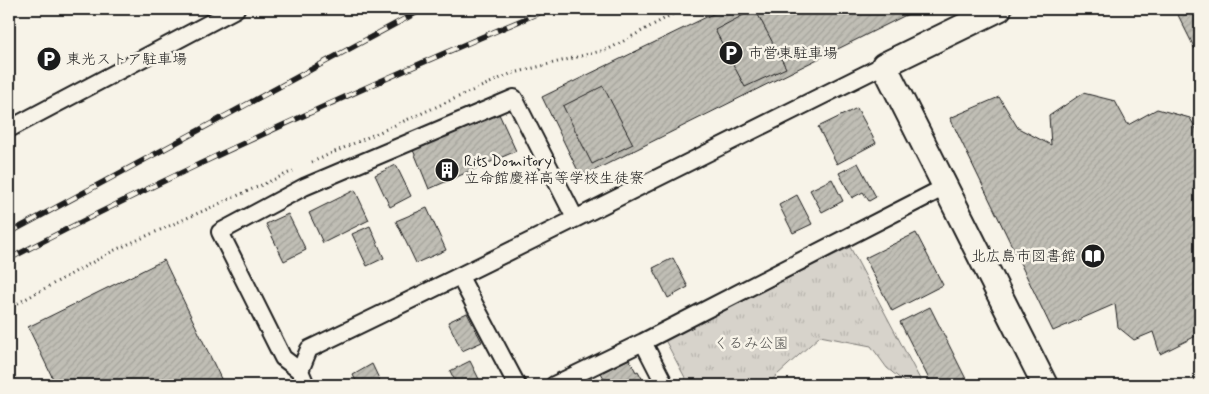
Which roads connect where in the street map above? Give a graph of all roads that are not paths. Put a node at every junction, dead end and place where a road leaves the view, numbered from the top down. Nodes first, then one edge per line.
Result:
1 (236, 9) edge
2 (999, 9) edge
3 (203, 16) edge
4 (884, 65) junction
5 (9, 129) edge
6 (945, 187) junction
7 (575, 218) junction
8 (460, 278) junction
9 (642, 342) junction
10 (303, 378) edge
11 (517, 385) edge
12 (554, 385) edge
13 (665, 385) edge
14 (1045, 385) edge

1 - 3 street
2 - 4 street
3 - 5 street
4 - 6 street
4 - 7 street
6 - 9 street
6 - 14 street
7 - 8 street
7 - 10 street
8 - 10 street
8 - 11 street
9 - 12 street
9 - 13 street

